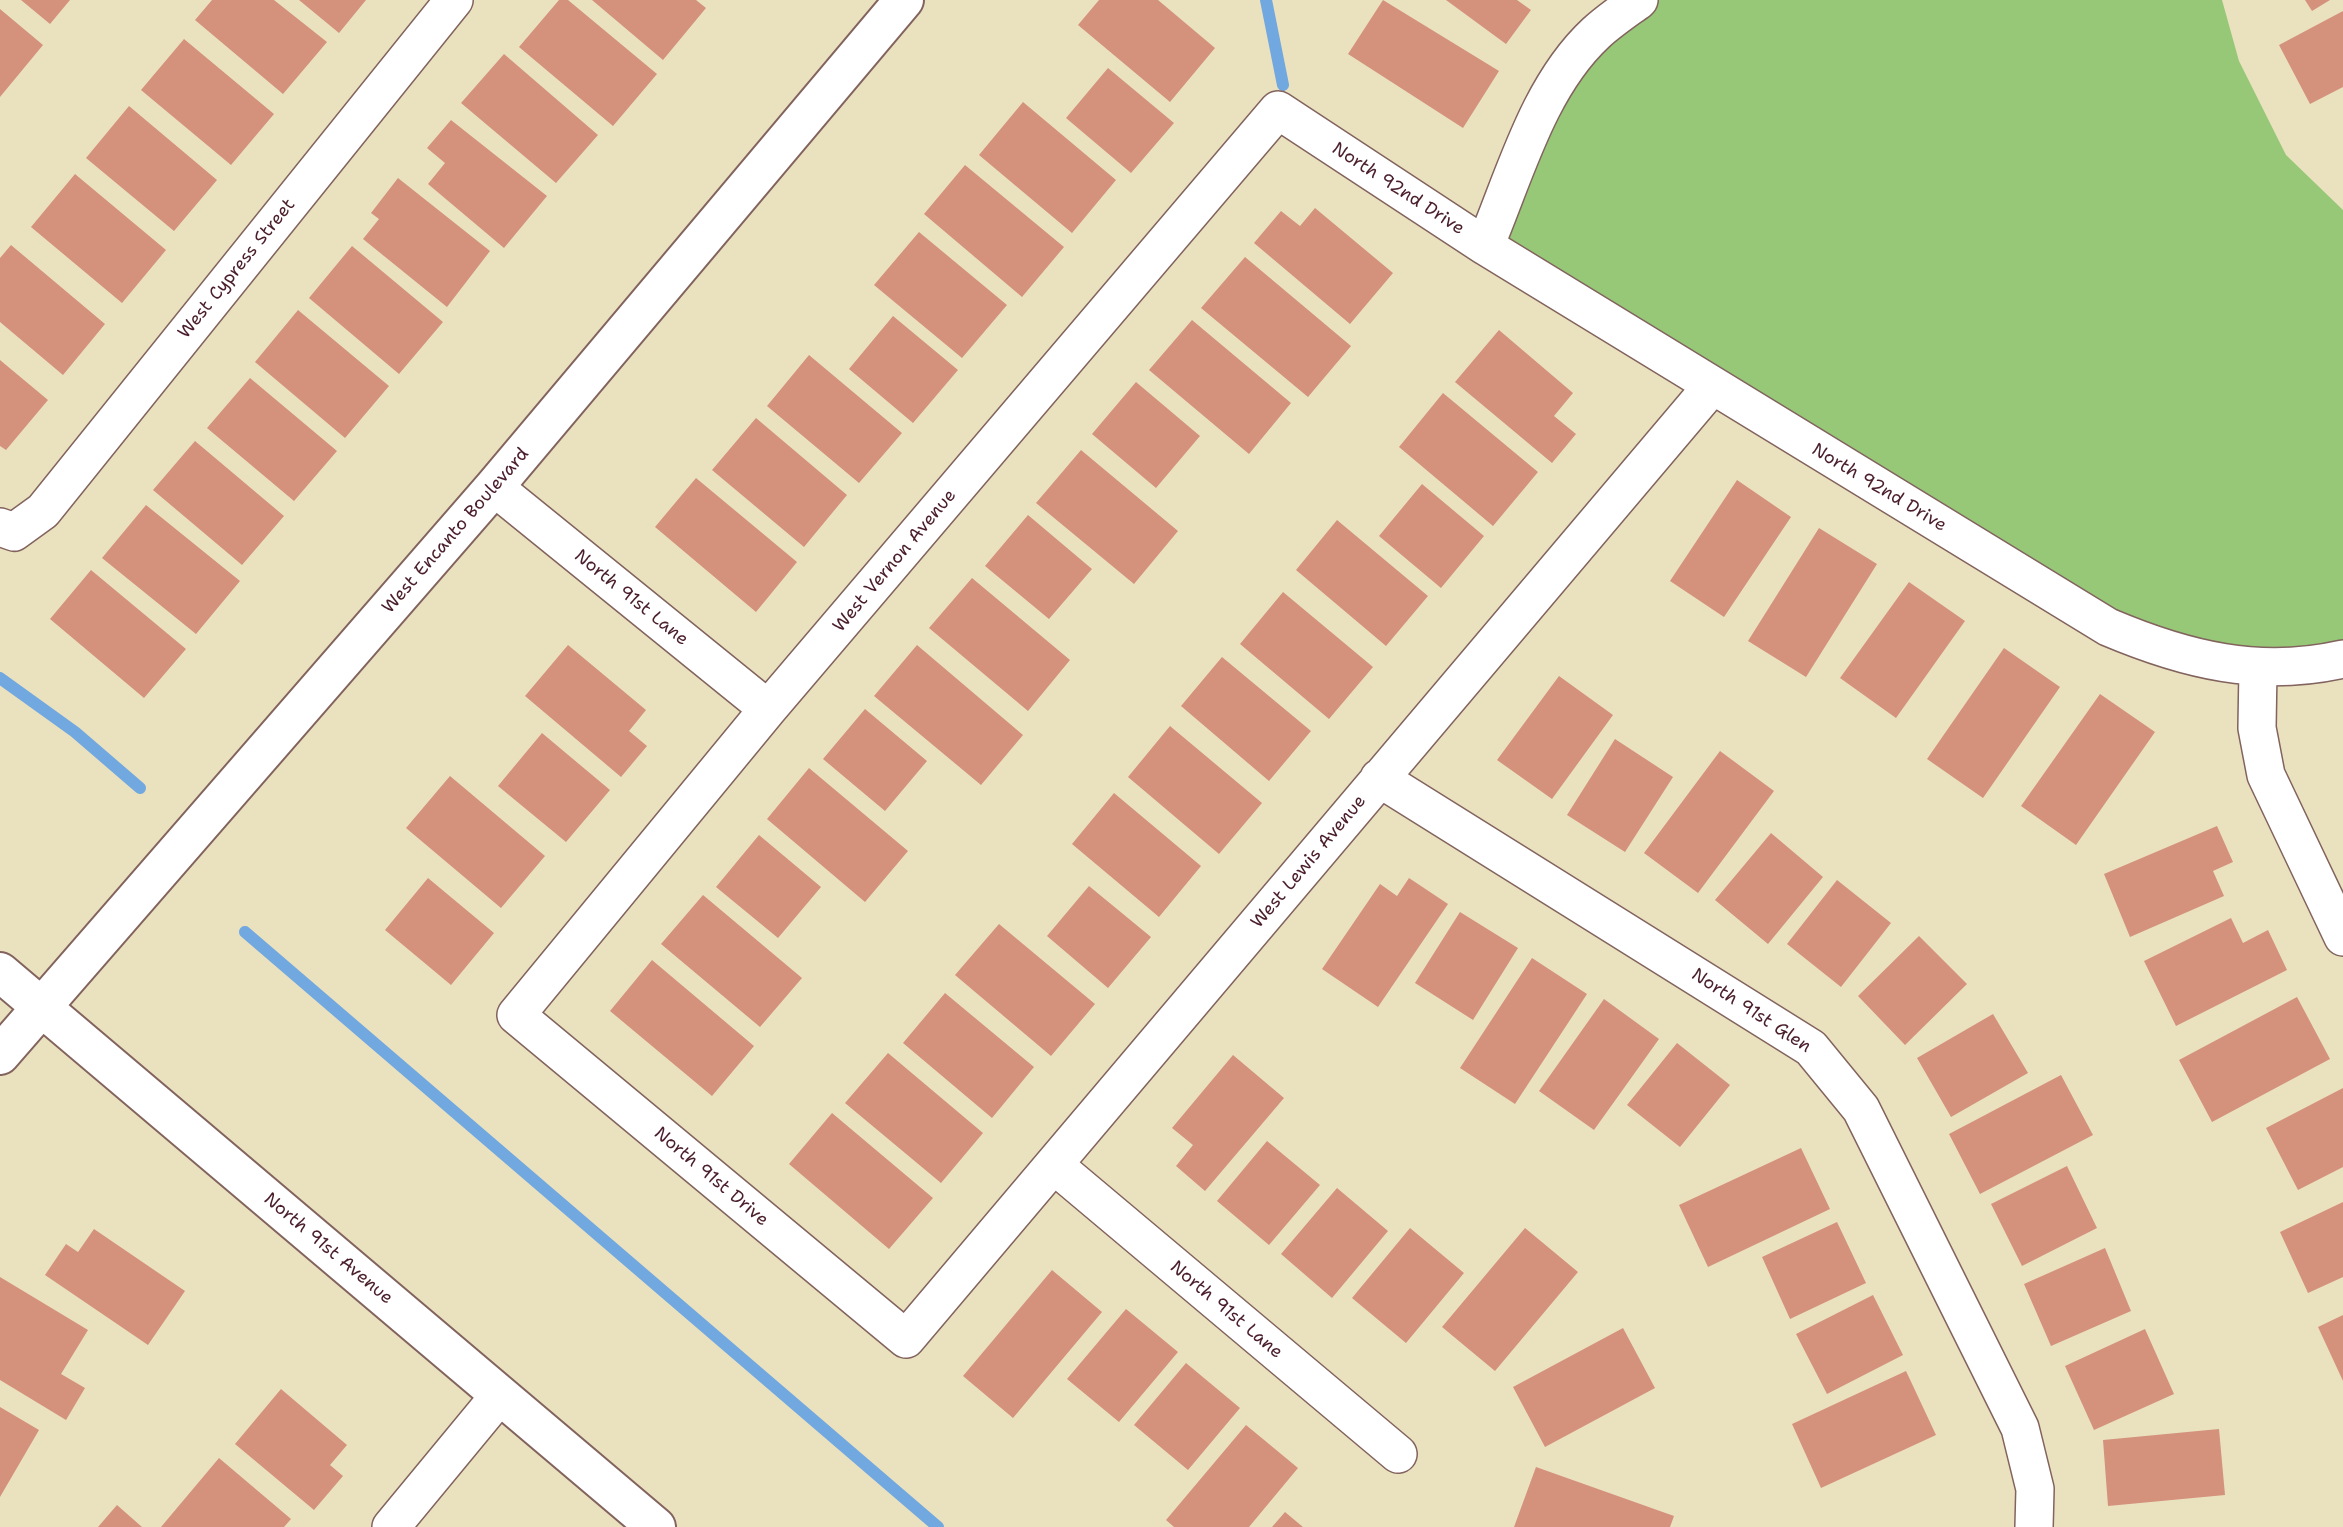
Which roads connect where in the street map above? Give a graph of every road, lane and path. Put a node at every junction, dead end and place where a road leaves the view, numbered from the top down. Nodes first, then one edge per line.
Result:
1 (454, 0) edge
2 (904, 0) edge
3 (1639, 0) edge
4 (1278, 110) joint
5 (1485, 246) junction
6 (1712, 386) junction
7 (494, 487) junction
8 (7, 529) edge
9 (2343, 659) edge
10 (2258, 668) junction
11 (768, 709) junction
12 (1379, 779) junction
13 (2343, 937) edge
14 (0, 972) edge
15 (41, 1007) junction
16 (516, 1015) joint
17 (0, 1055) edge
18 (1054, 1165) junction
19 (906, 1339) joint
20 (500, 1395) junction
21 (1398, 1454) dead end
22 (391, 1527) edge
23 (656, 1527) edge
24 (2034, 1527) edge

1 - 8 street, West Cypress Street
2 - 7 street, West Encanto Boulevard
3 - 5 street
4 - 5 street, North 92nd Drive
4 - 11 street, West Vernon Avenue
5 - 6 street, North 92nd Drive
6 - 10 street, North 92nd Drive
6 - 12 street, West Lewis Avenue
7 - 11 street, North 91st Lane
7 - 15 street, West Encanto Boulevard
9 - 10 street, North 92nd Drive
10 - 13 street
11 - 16 street, West Vernon Avenue
12 - 18 street, West Lewis Avenue
12 - 24 street, North 91st Glen
14 - 15 street, North 91st Avenue
15 - 17 street, West Encanto Boulevard
15 - 20 street, North 91st Avenue
16 - 19 street, North 91st Drive
18 - 19 street, West Lewis Avenue
18 - 21 street, North 91st Lane
20 - 22 street
20 - 23 street, North 91st Avenue

